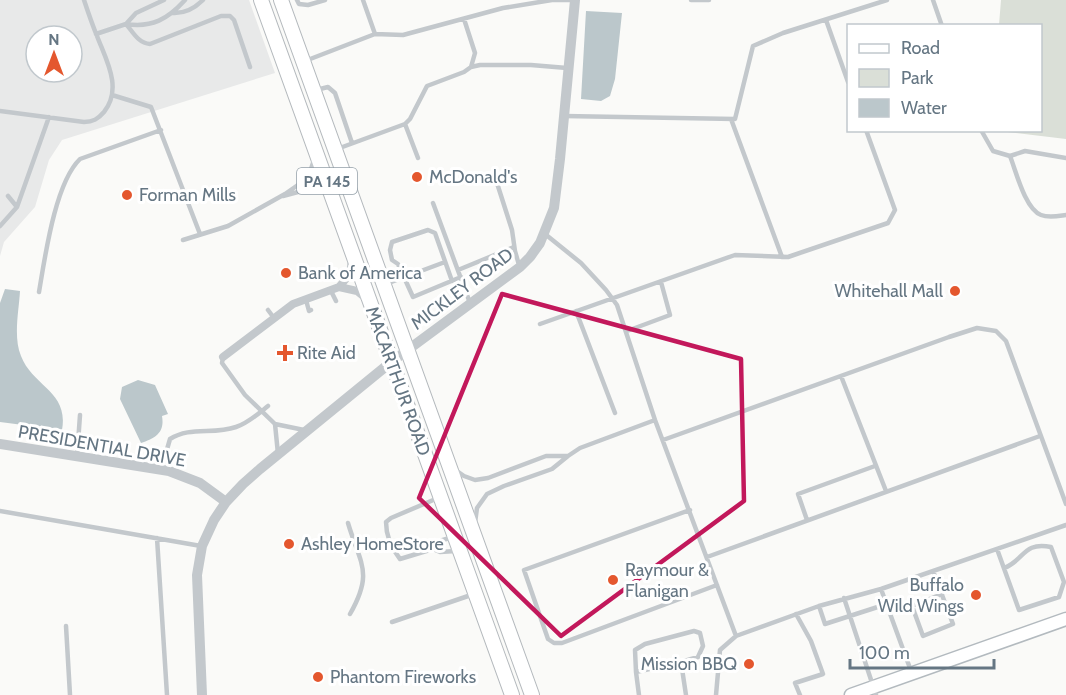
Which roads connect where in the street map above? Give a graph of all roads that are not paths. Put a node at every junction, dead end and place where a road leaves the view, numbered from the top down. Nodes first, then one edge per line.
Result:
1 (84, 0) edge
2 (164, 0) edge
3 (185, 0) edge
4 (203, 0) edge
5 (281, 0) edge
6 (297, 0) edge
7 (326, 0) edge
8 (363, 0) edge
9 (575, 0) edge
10 (691, 0) edge
11 (709, 0) edge
12 (886, 0) edge
13 (933, 0) edge
14 (260, 2) edge
15 (172, 13) junction
16 (464, 19) junction
17 (826, 20) junction
18 (126, 24) junction
19 (941, 24) edge
20 (96, 34) junction
21 (375, 34) junction
22 (303, 62) junction
23 (250, 67) dead end
24 (471, 67) junction
25 (568, 68) junction
26 (847, 76) edge
27 (314, 91) junction
28 (112, 95) junction
29 (0, 111) edge
30 (564, 116) junction
31 (49, 117) junction
32 (731, 118) junction
33 (405, 124) junction
34 (161, 130) junction
35 (867, 132) edge
36 (982, 132) edge
37 (352, 143) junction
38 (335, 150) junction
39 (316, 151) junction
40 (1010, 156) junction
41 (418, 158) dead end
42 (1066, 158) edge
43 (496, 180) dead end
44 (328, 183) junction
45 (8, 196) dead end
46 (278, 198) junction
47 (434, 202) dead end
48 (17, 207) junction
49 (1066, 215) edge
50 (0, 226) edge
51 (545, 233) junction
52 (200, 234) junction
53 (183, 240) dead end
54 (514, 247) junction
55 (352, 252) junction
56 (782, 257) junction
57 (446, 262) junction
58 (520, 267) junction
59 (458, 270) junction
60 (405, 277) junction
61 (461, 277) junction
62 (328, 281) dead end
63 (453, 281) junction
64 (661, 282) junction
65 (383, 285) junction
66 (335, 289) junction
67 (39, 292) dead end
68 (611, 298) junction
69 (306, 300) junction
70 (336, 301) dead end
71 (370, 301) junction
72 (471, 305) junction
73 (281, 308) junction
74 (268, 310) dead end
75 (311, 310) dead end
76 (576, 311) junction
77 (540, 324) dead end
78 (627, 330) junction
79 (408, 351) junction
80 (223, 357) joint
81 (392, 362) junction
82 (841, 376) junction
83 (268, 406) dead end
84 (263, 410) junction
85 (615, 413) dead end
86 (80, 415) dead end
87 (655, 420) junction
88 (275, 424) junction
89 (307, 431) junction
90 (1040, 436) junction
91 (663, 440) junction
92 (0, 444) edge
93 (278, 454) junction
94 (568, 456) junction
95 (77, 457) junction
96 (447, 464) junction
97 (875, 466) junction
98 (161, 470) junction
99 (886, 491) junction
100 (440, 497) junction
101 (226, 502) junction
102 (1066, 504) edge
103 (690, 510) junction
104 (0, 511) edge
105 (807, 520) junction
106 (348, 523) dead end
107 (1066, 525) edge
108 (454, 537) junction
109 (157, 538) junction
110 (474, 538) junction
111 (202, 546) junction
112 (433, 549) junction
113 (997, 549) junction
114 (459, 551) junction
115 (707, 557) junction
116 (1004, 568) junction
117 (933, 571) junction
118 (717, 585) junction
119 (882, 589) junction
120 (475, 593) junction
121 (942, 594) junction
122 (844, 598) junction
123 (887, 604) junction
124 (819, 606) junction
125 (350, 614) dead end
126 (796, 614) junction
127 (848, 616) junction
128 (1066, 619) edge
129 (392, 622) dead end
130 (66, 626) dead end
131 (736, 636) junction
132 (681, 662) junction
133 (503, 669) junction
134 (636, 672) junction
135 (912, 674) junction
136 (875, 691) edge
137 (70, 695) edge
138 (167, 695) edge
139 (202, 695) edge
140 (498, 695) edge
141 (512, 695) edge
142 (532, 695) edge
143 (639, 695) edge
144 (686, 695) edge
145 (716, 695) edge
146 (800, 695) edge
147 (851, 695) edge

1 - 20 lane
2 - 18 lane
3 - 15 lane
4 - 15 lane
5 - 22 highway, MACARTHUR ROAD / PA 145
6 - 7 lane
8 - 21 lane
9 - 16 lane
9 - 25 street, MICKLEY ROAD
10 - 11 lane
12 - 17 lane
13 - 19 lane
14 - 39 highway, MACARTHUR ROAD / PA 145
15 - 18 lane
16 - 21 lane
16 - 24 lane
17 - 26 lane
17 - 32 lane
18 - 20 lane
18 - 23 lane
20 - 28 lane
21 - 22 lane
22 - 27 highway, MACARTHUR ROAD / PA 145
24 - 25 lane
24 - 33 lane
25 - 30 street, MICKLEY ROAD
27 - 37 lane
27 - 38 highway, MACARTHUR ROAD / PA 145
28 - 31 lane
28 - 34 lane
29 - 31 lane
30 - 32 lane
30 - 51 street, MICKLEY ROAD
31 - 48 lane
32 - 56 lane
33 - 37 lane
33 - 41 lane
34 - 52 lane
34 - 67 lane
35 - 56 lane
36 - 40 lane
37 - 38 lane
38 - 65 highway, MACARTHUR ROAD / PA 145
39 - 44 highway, MACARTHUR ROAD / PA 145
39 - 46 lane
40 - 42 lane
40 - 49 lane
43 - 54 lane
44 - 46 lane
44 - 55 highway, MACARTHUR ROAD / PA 145
45 - 48 lane
46 - 52 lane
47 - 59 lane
48 - 50 lane
51 - 58 street, MICKLEY ROAD
51 - 68 lane
52 - 53 lane
54 - 58 lane
54 - 59 lane
55 - 66 street
55 - 71 highway, MACARTHUR ROAD / PA 145
56 - 64 lane
57 - 60 lane
57 - 60 lane
57 - 63 lane
58 - 72 street, MICKLEY ROAD
59 - 61 lane
60 - 63 lane
60 - 65 lane
61 - 63 lane
61 - 72 lane
62 - 66 lane
64 - 68 lane
64 - 78 lane
65 - 79 highway, MACARTHUR ROAD / PA 145
66 - 69 street
66 - 70 lane
66 - 71 street
68 - 76 lane
68 - 78 lane
69 - 73 street
69 - 75 lane
71 - 81 highway, MACARTHUR ROAD / PA 145
72 - 79 street, MICKLEY ROAD
73 - 74 lane
73 - 80 street
76 - 77 lane
76 - 85 lane
78 - 87 lane
79 - 81 street, MICKLEY ROAD
79 - 96 highway, MACARTHUR ROAD / PA 145
80 - 84 lane
81 - 89 street, MICKLEY ROAD
81 - 100 highway, MACARTHUR ROAD / PA 145
82 - 90 lane
82 - 91 lane
82 - 97 lane
83 - 84 lane
84 - 88 lane
84 - 98 lane
86 - 95 lane
87 - 91 lane
87 - 94 lane
88 - 89 lane
88 - 93 lane
89 - 93 street, MICKLEY ROAD
90 - 99 lane
90 - 102 lane
91 - 103 lane
92 - 95 street, PRESIDENTIAL DRIVE
93 - 101 street, MICKLEY ROAD
94 - 96 lane
94 - 110 lane
95 - 98 street, PRESIDENTIAL DRIVE
96 - 110 highway, MACARTHUR ROAD / PA 145
97 - 99 lane
97 - 105 lane
98 - 101 street, PRESIDENTIAL DRIVE
99 - 105 lane
100 - 108 highway, MACARTHUR ROAD / PA 145
100 - 112 lane
101 - 111 street, MICKLEY ROAD
103 - 115 lane
103 - 118 lane
104 - 109 lane
105 - 115 lane
106 - 125 lane
107 - 113 lane
108 - 112 lane
108 - 114 highway, MACARTHUR ROAD / PA 145
109 - 111 lane
109 - 138 lane
110 - 142 highway, MACARTHUR ROAD / PA 145
111 - 139 street, MICKLEY ROAD
112 - 114 lane
113 - 116 lane
113 - 117 lane
114 - 120 highway, MACARTHUR ROAD / PA 145
115 - 118 lane
116 - 116 lane
117 - 119 lane
117 - 121 lane
118 - 131 lane
119 - 122 lane
119 - 123 lane
120 - 129 lane
120 - 133 highway, MACARTHUR ROAD / PA 145
121 - 121 lane
122 - 124 lane
122 - 127 lane
123 - 127 lane
123 - 135 lane
124 - 126 lane
124 - 127 lane
126 - 131 lane
126 - 146 lane
127 - 136 lane
128 - 135 main road
130 - 137 lane
131 - 145 lane
132 - 134 lane
132 - 134 lane
132 - 144 lane
133 - 140 highway
133 - 141 highway, MACARTHUR ROAD / PA 145
134 - 143 lane
135 - 136 main road
136 - 147 main road

